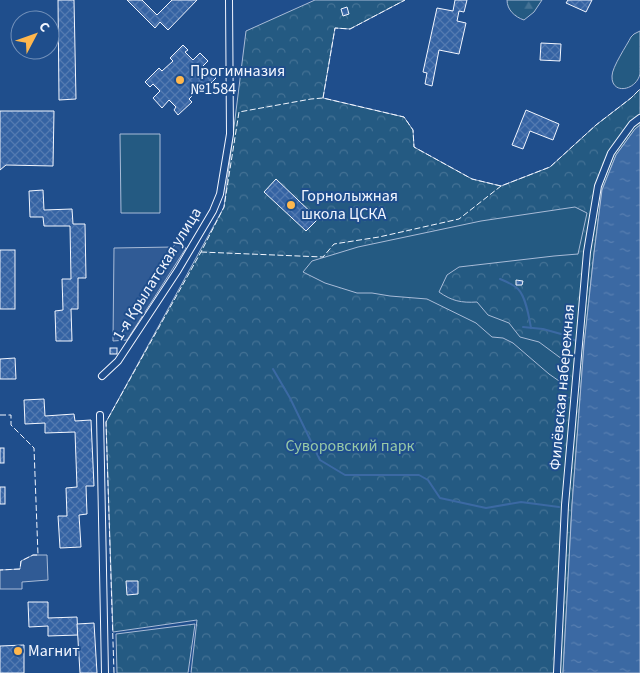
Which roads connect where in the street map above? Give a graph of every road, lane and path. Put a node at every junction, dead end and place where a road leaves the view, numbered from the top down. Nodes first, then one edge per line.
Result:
1 (229, 0) edge
2 (640, 118) edge
3 (102, 376) dead end
4 (100, 415) dead end
5 (105, 673) edge
6 (558, 673) edge

1 - 3 street, 1-я Крылатская улица
2 - 6 street, Филёвская набережная
4 - 5 street

